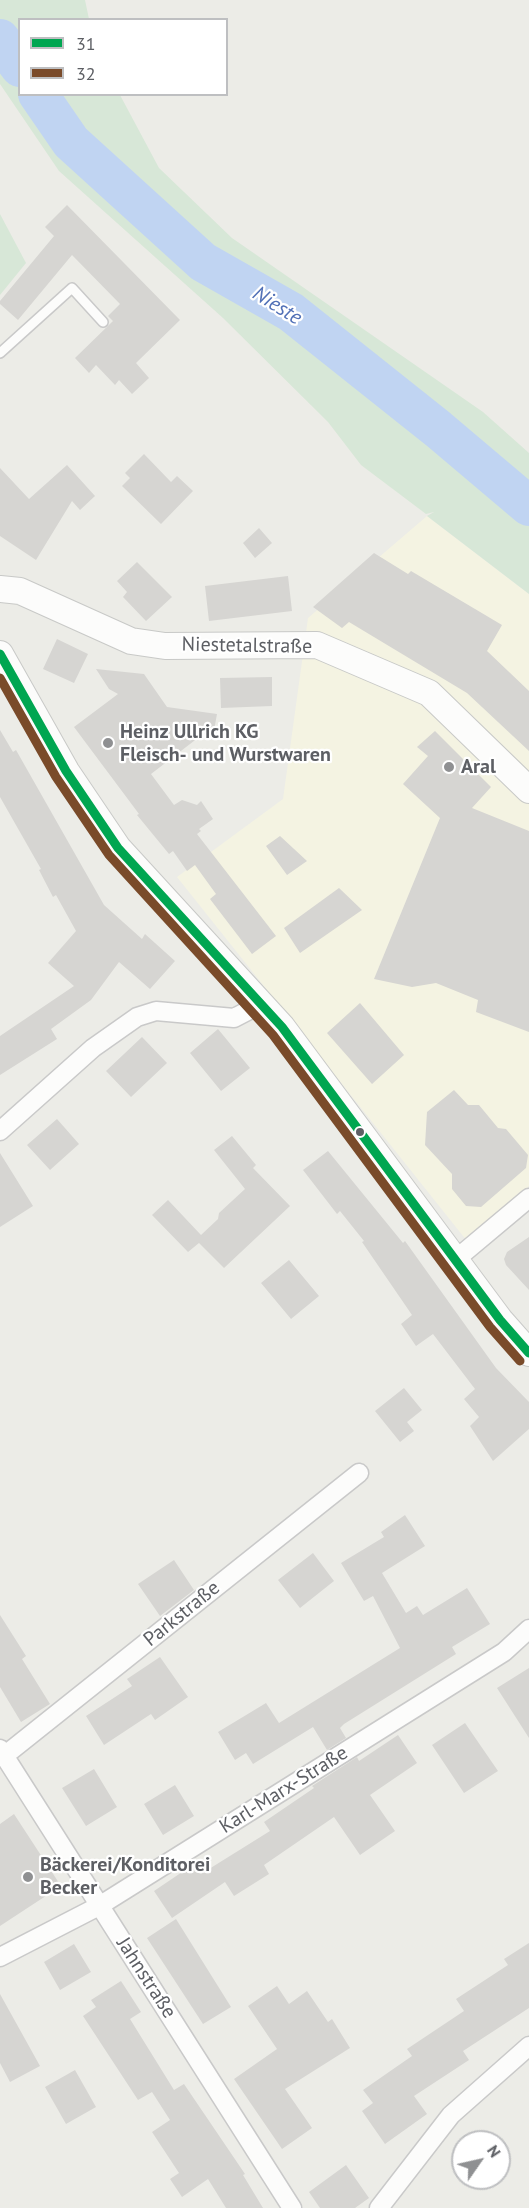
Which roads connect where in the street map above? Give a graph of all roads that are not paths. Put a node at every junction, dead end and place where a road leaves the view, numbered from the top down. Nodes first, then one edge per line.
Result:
1 (102, 322) dead end
2 (0, 353) edge
3 (0, 589) edge
4 (0, 654) edge
5 (529, 790) edge
6 (261, 1004) junction
7 (0, 1131) edge
8 (529, 1198) edge
9 (455, 1260) junction
10 (529, 1353) edge
11 (359, 1473) dead end
12 (529, 1629) edge
13 (2, 1752) edge
14 (99, 1906) junction
15 (0, 1957) edge
16 (529, 2046) edge
17 (292, 2208) edge
18 (379, 2208) edge

1 - 2 lane
3 - 5 main road, Niestetalstraße
4 - 6 main road
6 - 7 street
6 - 9 main road
8 - 9 street
9 - 10 main road
11 - 13 street, Parkstraße
12 - 14 street, Karl-Marx-Straße
13 - 14 street, Jahnstraße
14 - 15 street, Karl-Marx-Straße
14 - 17 street, Jahnstraße
16 - 18 street

